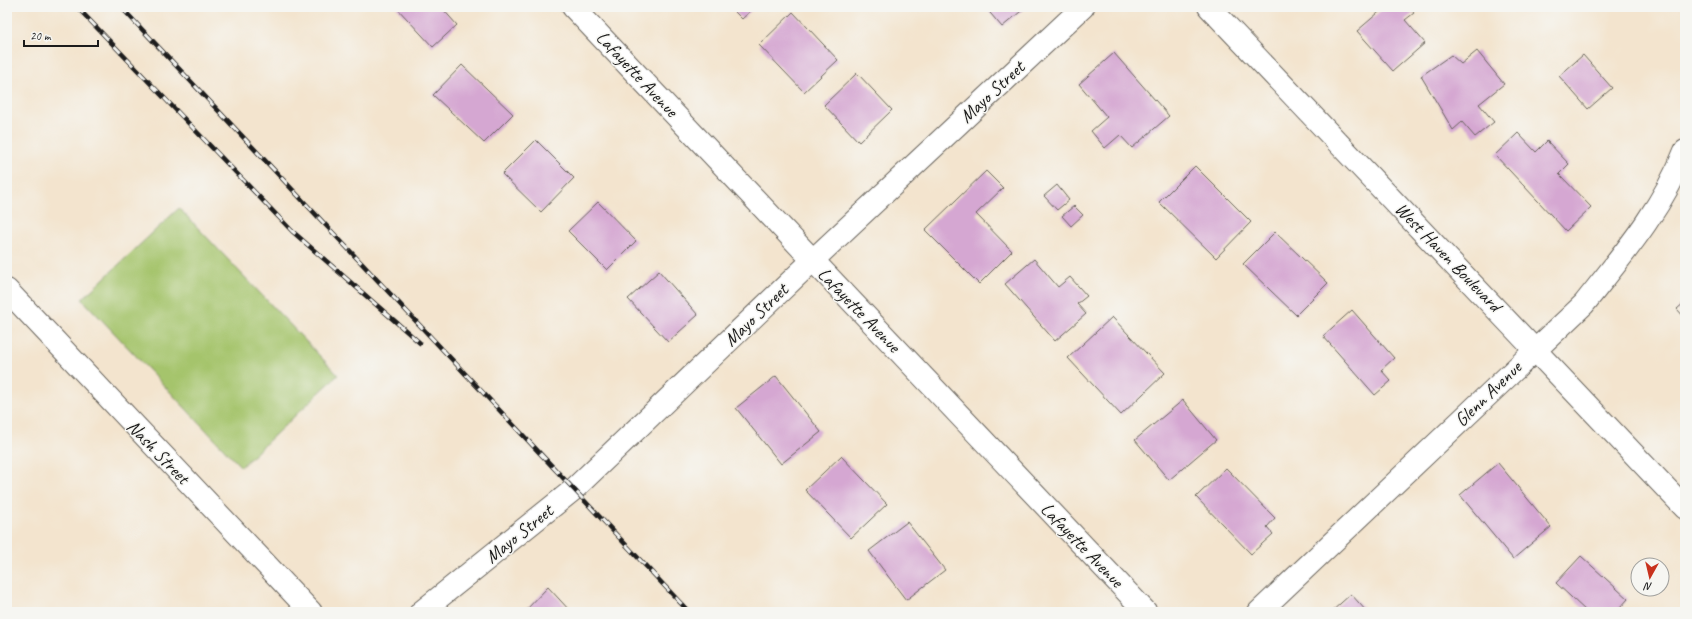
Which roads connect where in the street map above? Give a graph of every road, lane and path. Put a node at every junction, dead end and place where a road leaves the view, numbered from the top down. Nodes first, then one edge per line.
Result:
1 (574, 7) edge
2 (1083, 7) edge
3 (1210, 7) edge
4 (1685, 151) edge
5 (812, 261) junction
6 (8, 295) edge
7 (1536, 349) junction
8 (1685, 508) edge
9 (311, 612) edge
10 (421, 612) edge
11 (1146, 612) edge
12 (1259, 612) edge

1 - 5 street, Lafayette Avenue
2 - 5 street, Mayo Street
3 - 7 street, West Haven Boulevard
4 - 7 street, Glenn Avenue
5 - 10 street, Mayo Street
5 - 11 street, Lafayette Avenue
6 - 9 street, Nash Street
7 - 8 street, West Haven Boulevard
7 - 12 street, Glenn Avenue

